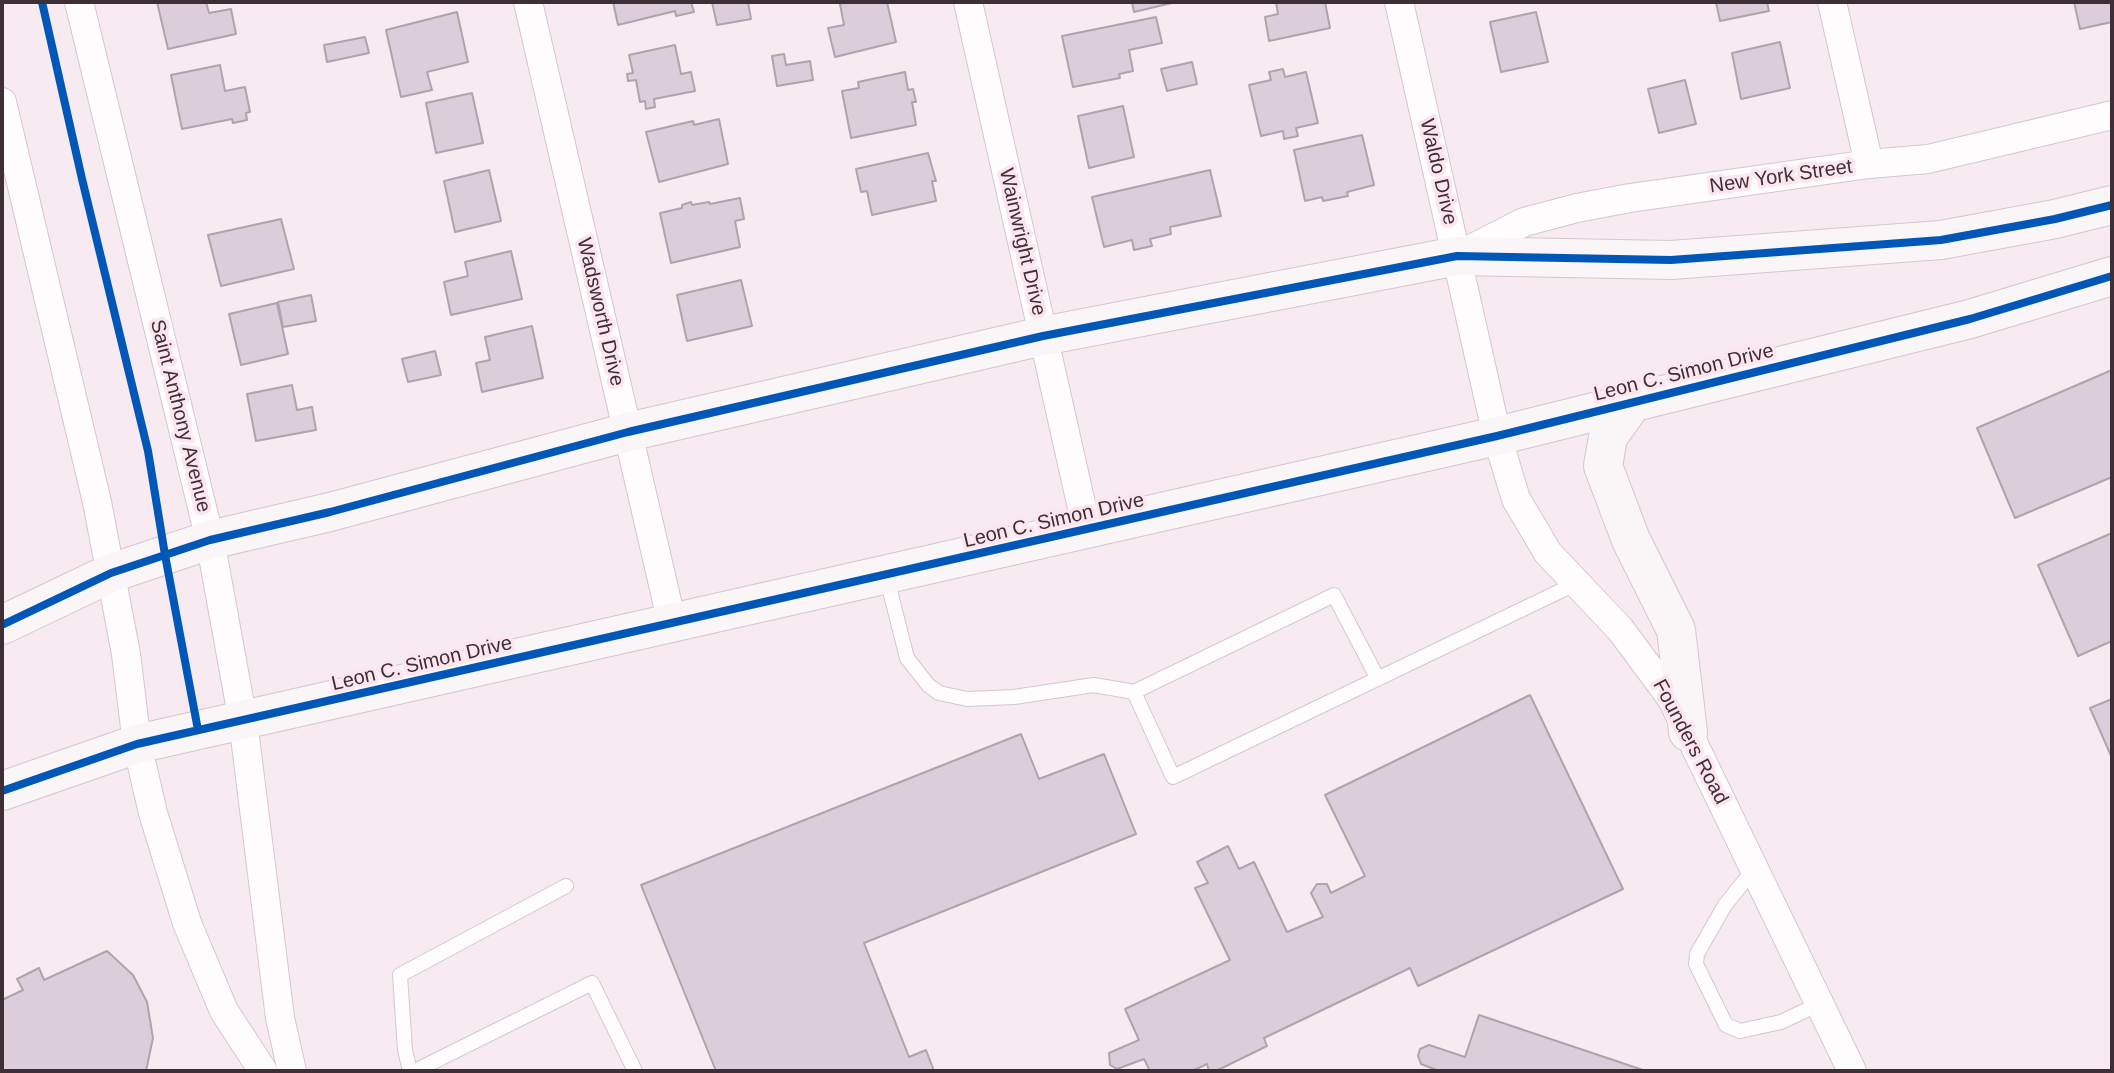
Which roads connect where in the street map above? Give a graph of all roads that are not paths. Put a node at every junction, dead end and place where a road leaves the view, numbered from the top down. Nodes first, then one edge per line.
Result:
1 (79, 2) edge
2 (528, 2) edge
3 (968, 2) edge
4 (1399, 2) edge
5 (1832, 2) edge
6 (2, 102) edge
7 (2112, 115) edge
8 (1869, 164) junction
9 (2112, 205) edge
10 (1457, 256) junction
11 (2112, 276) edge
12 (1043, 336) junction
13 (1633, 402) junction
14 (628, 432) junction
15 (1497, 436) junction
16 (1087, 530) junction
17 (210, 540) junction
18 (111, 573) junction
19 (886, 575) junction
20 (1575, 584) junction
21 (672, 623) junction
22 (2, 625) edge
23 (1378, 679) junction
24 (1134, 692) junction
25 (243, 721) junction
26 (1688, 732) junction
27 (137, 744) junction
28 (2, 791) edge
29 (1754, 869) junction
30 (566, 886) dead end
31 (1819, 1004) junction
32 (263, 1071) edge
33 (292, 1071) edge
34 (413, 1071) edge
35 (635, 1071) edge
36 (1852, 1071) edge

1 - 17 street, Saint Anthony Avenue
2 - 14 street, Wadsworth Drive
3 - 12 street, Wainwright Drive
4 - 10 street, Waldo Drive
5 - 8 street
6 - 18 street
7 - 8 street, New York Street
8 - 10 street, New York Street
9 - 10 main road
10 - 12 main road
10 - 15 street, Waldo Drive
11 - 13 main road, Leon C. Simon Drive
12 - 14 main road
12 - 16 street, Wainwright Drive
13 - 15 main road, Leon C. Simon Drive
13 - 26 main road
14 - 17 main road
14 - 21 street, Wadsworth Drive
15 - 16 main road, Leon C. Simon Drive
15 - 20 street, Founders Road
16 - 19 main road, Leon C. Simon Drive
17 - 18 main road
17 - 25 street, Saint Anthony Avenue
18 - 22 main road
18 - 27 street
19 - 21 main road, Leon C. Simon Drive
19 - 24 lane
20 - 23 lane
20 - 26 street, Founders Road
21 - 25 main road, Leon C. Simon Drive
23 - 24 lane
23 - 24 lane
25 - 27 main road, Leon C. Simon Drive
25 - 33 street, Saint Anthony Avenue
26 - 29 street, Founders Road
27 - 28 main road, Leon C. Simon Drive
27 - 32 street
29 - 31 street, Founders Road
29 - 31 lane
30 - 34 lane
31 - 36 street, Founders Road
34 - 35 lane

